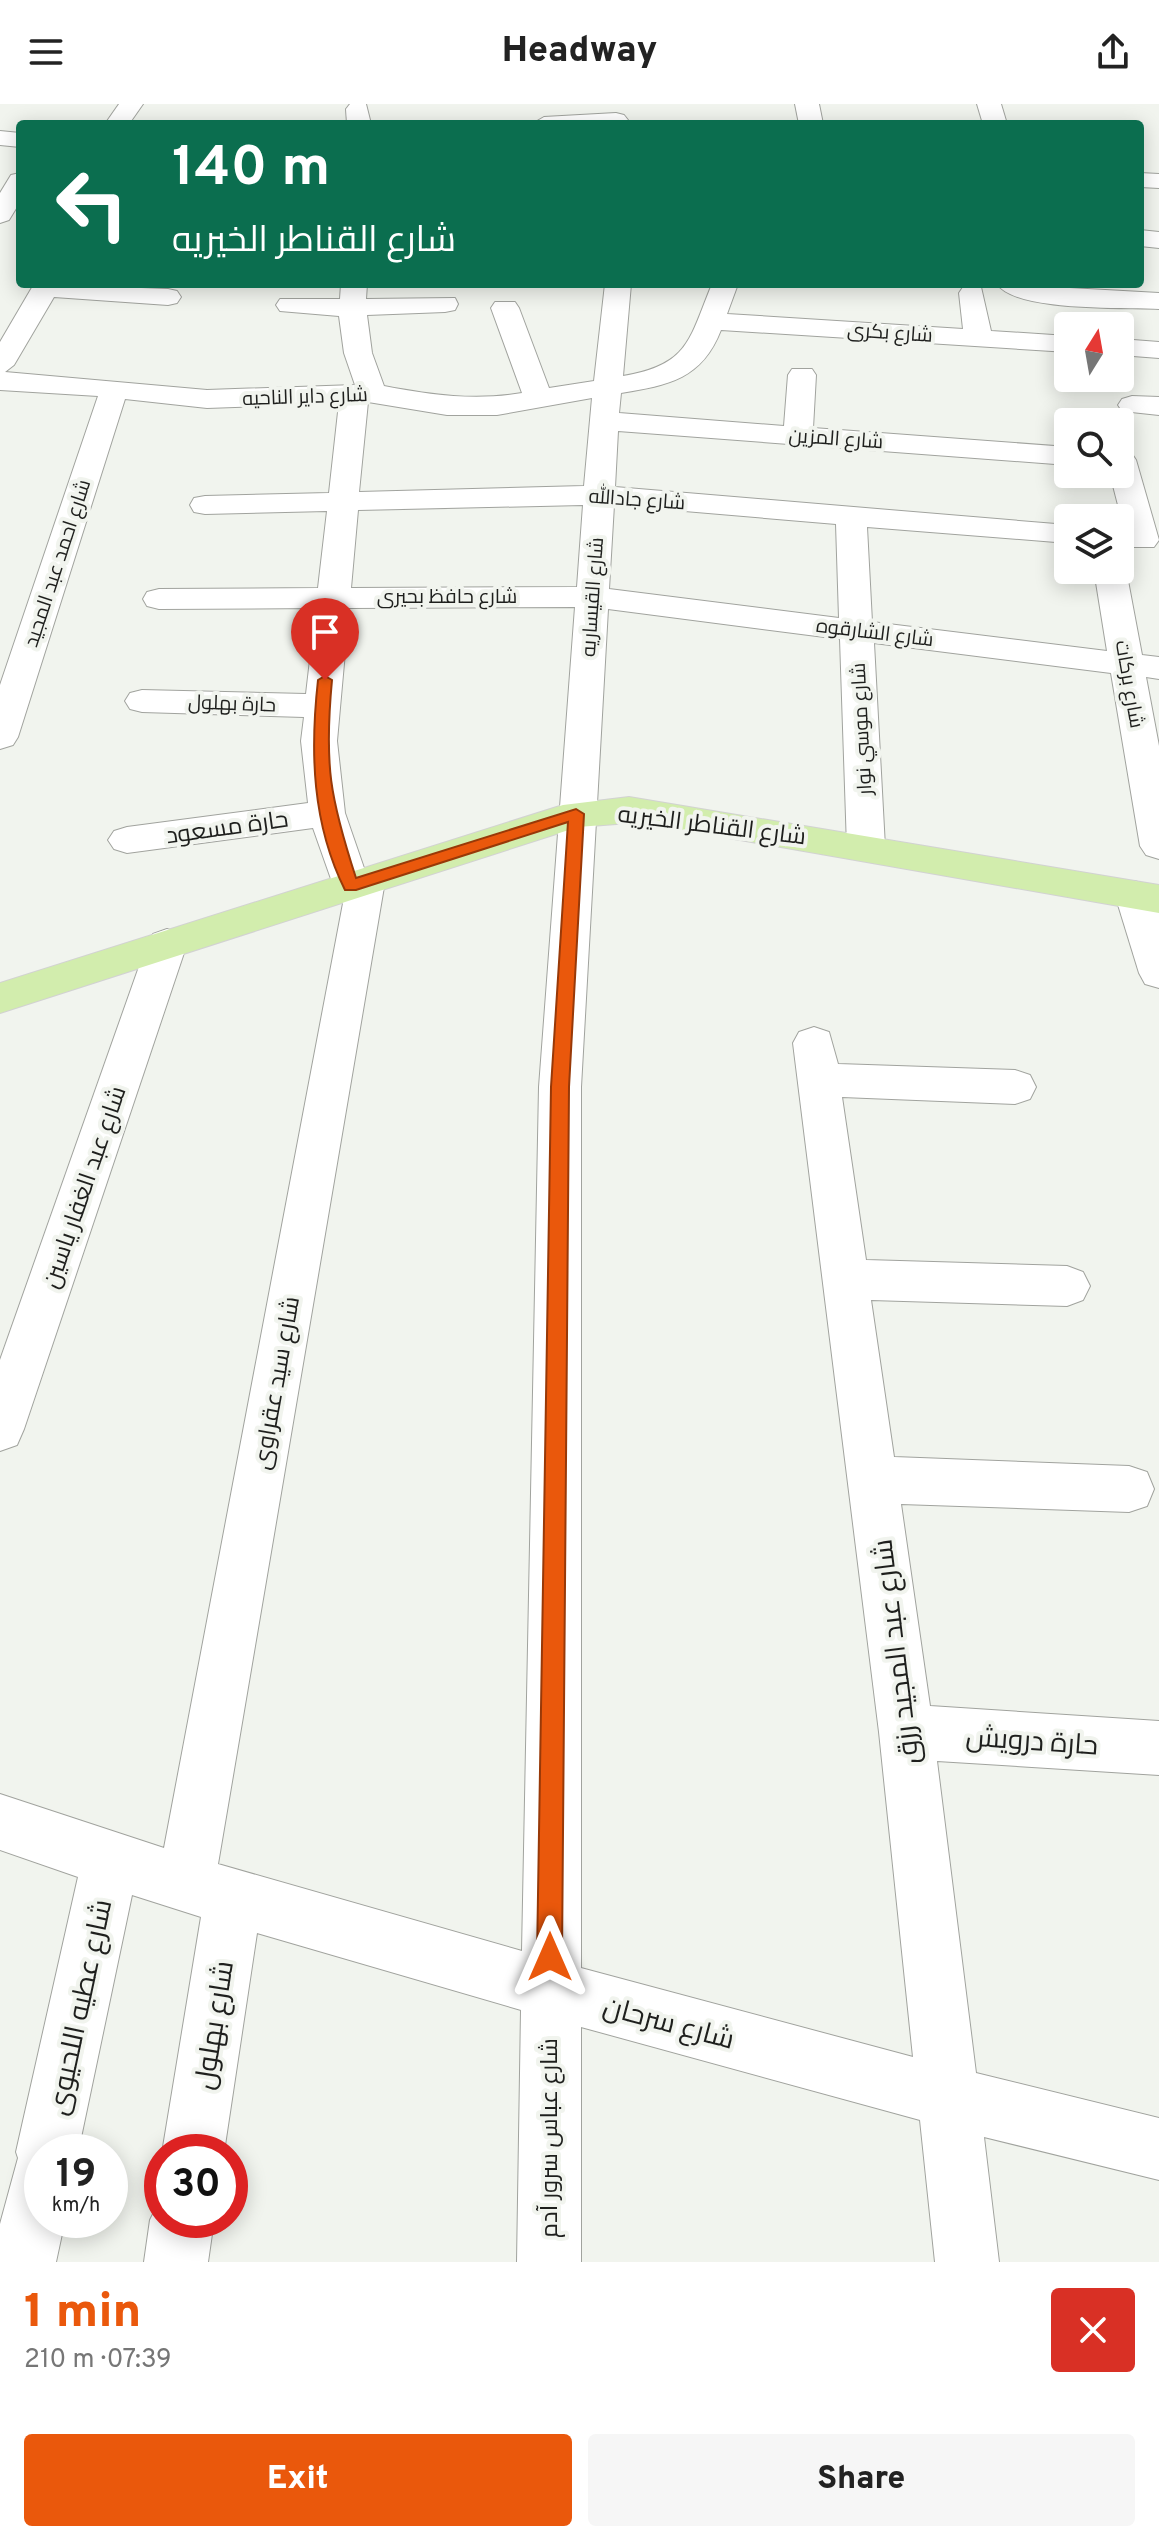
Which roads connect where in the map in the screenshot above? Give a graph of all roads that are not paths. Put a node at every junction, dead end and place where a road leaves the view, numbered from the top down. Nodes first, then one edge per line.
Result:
1 (615, 116) edge
2 (580, 120) edge
3 (16, 185) edge
4 (0, 215) edge
5 (45, 288) edge
6 (69, 288) edge
7 (618, 288) edge
8 (724, 288) edge
9 (1022, 289) edge
10 (972, 293) dead end
11 (353, 296) edge
12 (168, 297) dead end
13 (1159, 301) edge
14 (445, 304) dead end
15 (290, 305) dead end
16 (505, 308) dead end
17 (712, 321) junction
18 (11, 326) edge
19 (978, 338) junction
20 (1054, 343) edge
21 (1134, 348) edge
22 (1159, 350) edge
23 (0, 365) edge
24 (802, 375) dead end
25 (0, 381) edge
26 (607, 387) junction
27 (114, 390) junction
28 (363, 393) junction
29 (538, 397) junction
30 (604, 421) junction
31 (798, 435) junction
32 (1054, 455) edge
33 (1133, 488) edge
34 (599, 495) junction
35 (343, 502) junction
36 (205, 505) dead end
37 (851, 515) junction
38 (1054, 533) edge
39 (1141, 540) edge
40 (1115, 584) edge
41 (333, 597) junction
42 (591, 597) junction
43 (159, 599) dead end
44 (856, 629) junction
45 (1143, 666) edge
46 (142, 701) dead end
47 (322, 706) junction
48 (0, 737) edge
49 (327, 813) junction
50 (576, 814) junction
51 (127, 840) dead end
52 (1159, 846) edge
53 (866, 847) junction
54 (358, 883) junction
55 (1147, 897) edge
56 (167, 944) junction
57 (1159, 973) edge
58 (0, 998) edge
59 (1015, 1087) dead end
60 (846, 1279) junction
61 (1067, 1286) dead end
62 (0, 1429) edge
63 (874, 1480) junction
64 (1129, 1489) dead end
65 (906, 1732) junction
66 (1159, 1748) edge
67 (0, 1822) edge
68 (110, 1862) junction
69 (210, 1892) junction
70 (549, 1989) junction
71 (946, 2098) junction
72 (51, 2134) edge
73 (194, 2134) edge
74 (1159, 2149) edge
75 (29, 2238) edge
76 (179, 2238) edge
77 (24, 2262) edge
78 (176, 2262) edge
79 (549, 2262) edge
80 (967, 2262) edge

1 - 2 street
3 - 4 street
5 - 18 street
6 - 12 street
7 - 26 street, شارع القيساريه
8 - 17 street, شارع داير الناحيه
9 - 13 street
10 - 19 street
11 - 14 street
11 - 15 street
11 - 28 street
16 - 29 street
17 - 19 street, شارع بكرى
17 - 26 street, شارع داير الناحيه
18 - 23 street
19 - 20 street, شارع بكرى
21 - 22 street
24 - 31 street
25 - 27 street, شارع داير الناحيه
26 - 29 street, شارع داير الناحيه
26 - 30 street, شارع القيساريه
27 - 28 street, شارع داير الناحيه
27 - 48 street, شارع احمد عبد المجيد
28 - 29 street, شارع داير الناحيه
28 - 35 street
30 - 31 street, شارع المزين
30 - 34 street, شارع القيساريه
31 - 32 street, شارع المزين
33 - 39 street
34 - 35 street, شارع جادالله
34 - 37 street, شارع جادالله
34 - 42 street, شارع القيساريه
35 - 36 street, شارع جادالله
35 - 41 street
37 - 38 street, شارع جادالله
37 - 44 street, شارع موسي نوار
40 - 45 street, شارع بركات
41 - 42 street, شارع حافظ بحيرى
41 - 43 street, شارع حافظ بحيرى
41 - 47 street
42 - 44 street, شارع الشارقوه
42 - 50 street, شارع القيساريه
44 - 45 street, شارع الشارقوه
44 - 53 street, شارع موسي نوار
45 - 52 street, شارع بركات
46 - 47 street, حارة بهلول
47 - 49 street
49 - 51 street, حارة مسعود
49 - 54 street
50 - 53 main road, شارع القناطر الخيريه
50 - 54 main road, شارع القناطر الخيريه
50 - 70 street, شارع عباس سرور آدم
53 - 55 main road, شارع القناطر الخيريه
54 - 56 main road, شارع القناطر الخيريه
54 - 69 street, شارع سيد عقراوى
55 - 57 street
56 - 58 main road, شارع القناطر الخيريه
56 - 62 street, شارع عبد الغفار ياسين
59 - 60 street, شارع عبد المجيد رزق
60 - 61 street
60 - 63 street, شارع عبد المجيد رزق
63 - 64 street
63 - 65 street, شارع عبد المجيد رزق
65 - 66 street, حارة درويش
65 - 71 street, شارع عبد المجيد رزق
67 - 68 street, شارع سرحان
68 - 69 street, شارع سرحان
68 - 72 street, شارع عطيه اللحيوى
69 - 70 street, شارع سرحان
69 - 73 street, شارع بهلول
70 - 71 street, شارع سرحان
70 - 79 street, شارع عباس سرور آدم
71 - 74 street, شارع سرحان
71 - 80 street, شارع عبد المجيد رزق
75 - 77 street
76 - 78 street

